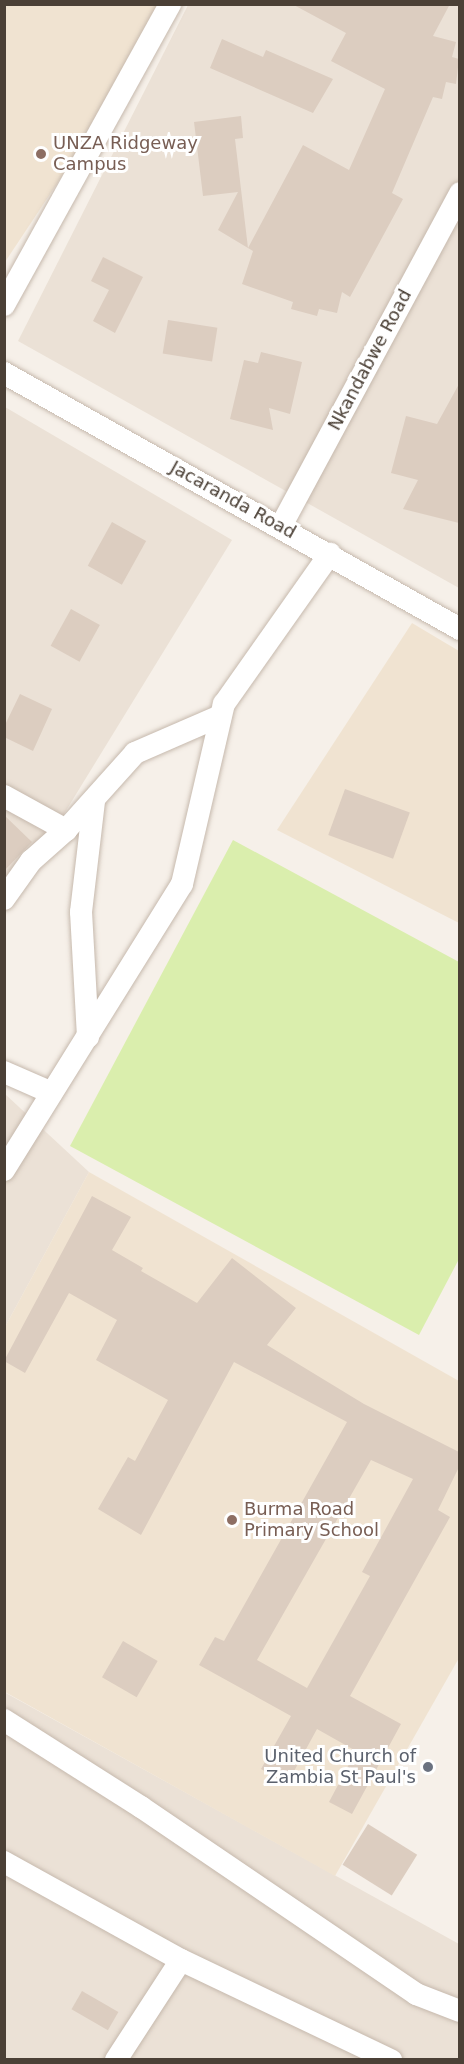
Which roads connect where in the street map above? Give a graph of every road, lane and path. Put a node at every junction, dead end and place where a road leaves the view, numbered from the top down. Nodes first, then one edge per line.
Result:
1 (170, 4) edge
2 (459, 193) edge
3 (4, 305) edge
4 (4, 373) edge
5 (280, 526) junction
6 (330, 554) junction
7 (459, 629) edge
8 (220, 716) junction
9 (4, 796) edge
10 (94, 801) junction
11 (66, 830) junction
12 (4, 899) edge
13 (88, 1037) junction
14 (4, 1072) edge
15 (52, 1093) junction
16 (4, 1170) edge
17 (4, 1720) edge
18 (4, 1863) edge
19 (180, 1960) junction
20 (459, 2010) edge
21 (384, 2059) edge
22 (116, 2060) edge

1 - 3 street
2 - 5 street, Nkandabwe Road
4 - 5 street, Jacaranda Road
5 - 6 street, Jacaranda Road
6 - 7 street, Jacaranda Road
6 - 8 street
8 - 10 street
8 - 13 street
9 - 11 street
10 - 11 street
10 - 13 street
11 - 12 street
13 - 15 street
14 - 15 street
15 - 16 street
17 - 20 street
18 - 19 street
19 - 21 street
19 - 22 street

